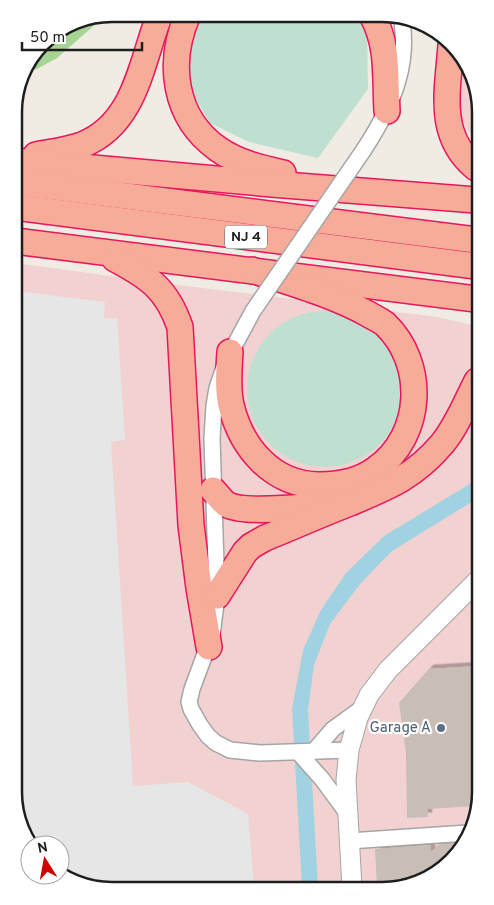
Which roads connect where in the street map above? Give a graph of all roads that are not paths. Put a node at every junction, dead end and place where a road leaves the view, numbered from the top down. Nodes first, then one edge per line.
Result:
1 (157, 22) edge
2 (185, 22) edge
3 (376, 22) edge
4 (403, 25) edge
5 (450, 54) edge
6 (387, 111) junction
7 (22, 158) edge
8 (22, 161) edge
9 (472, 164) edge
10 (22, 183) edge
11 (366, 192) junction
12 (472, 200) edge
13 (22, 208) edge
14 (472, 239) edge
15 (22, 242) edge
16 (104, 253) junction
17 (472, 265) edge
18 (252, 270) junction
19 (472, 298) edge
20 (230, 352) junction
21 (472, 392) edge
22 (213, 490) junction
23 (348, 503) junction
24 (471, 587) edge
25 (217, 596) junction
26 (209, 647) junction
27 (362, 708) junction
28 (349, 750) junction
29 (306, 751) junction
30 (347, 813) junction
31 (461, 833) edge
32 (349, 841) junction
33 (352, 882) edge

1 - 7 highway
2 - 11 highway
3 - 6 highway
4 - 6 street
5 - 9 highway
6 - 20 street, bridge
8 - 11 highway
10 - 14 highway, NJ 4
11 - 12 highway
13 - 17 highway, NJ 4
15 - 16 highway
16 - 18 highway
16 - 26 highway
18 - 19 highway
18 - 20 highway
20 - 22 street
21 - 23 highway
22 - 23 highway
22 - 25 street
23 - 25 highway
24 - 27 street
25 - 26 street
26 - 29 street
27 - 28 street
27 - 29 street
28 - 29 street
28 - 30 street
29 - 30 street
30 - 32 street
31 - 32 street
32 - 33 street

